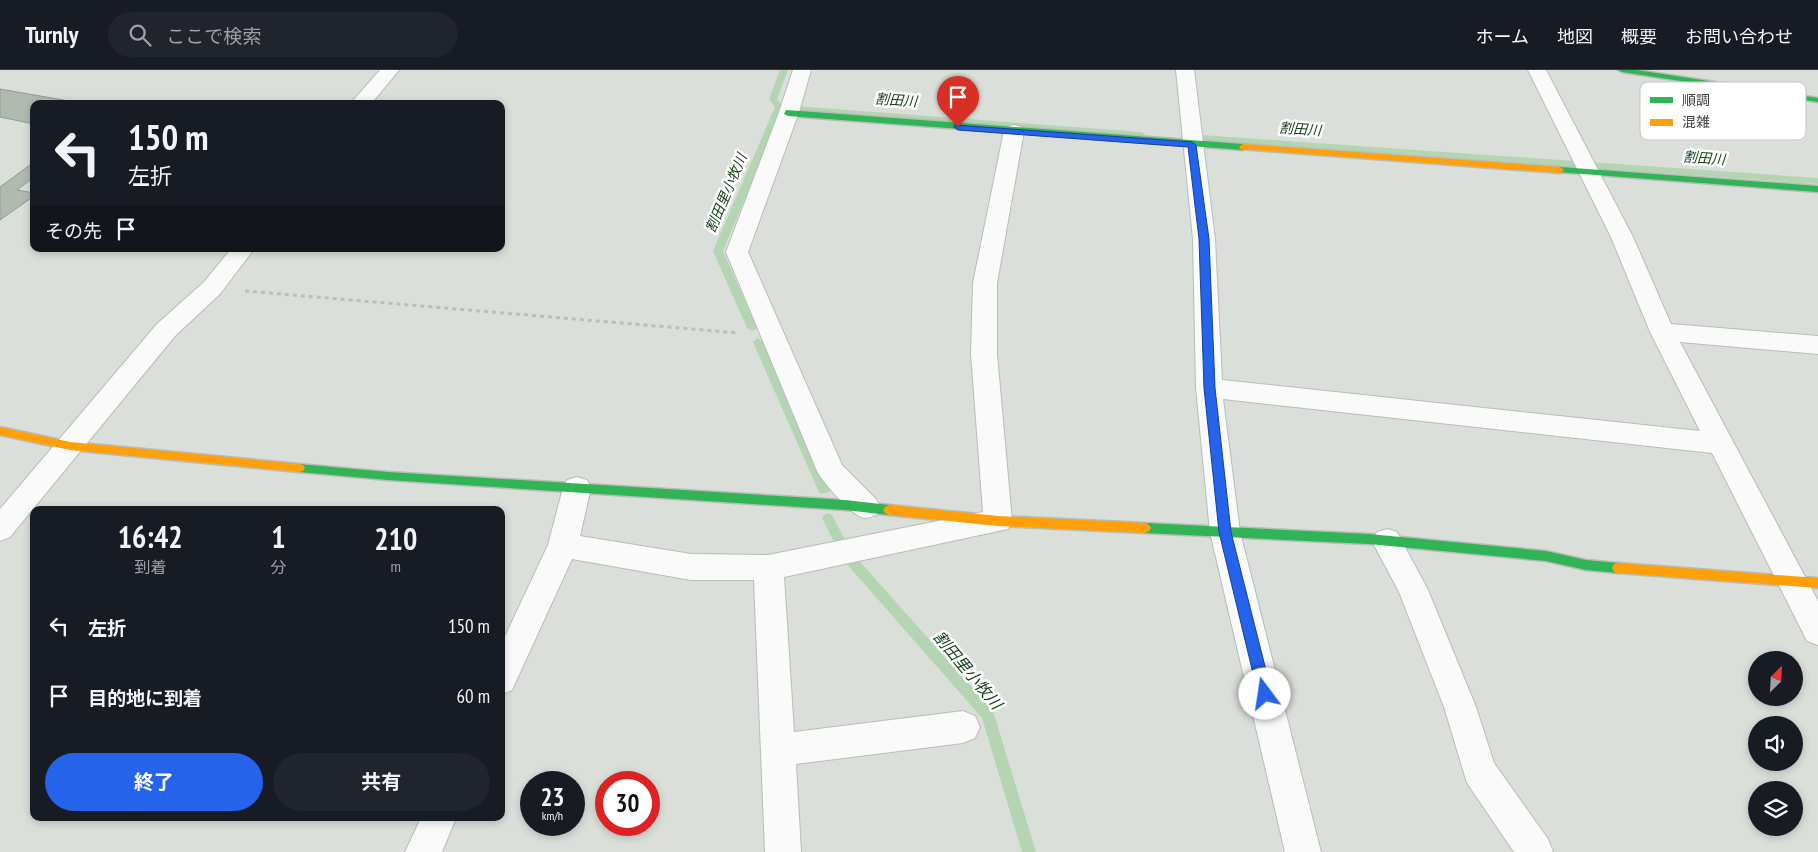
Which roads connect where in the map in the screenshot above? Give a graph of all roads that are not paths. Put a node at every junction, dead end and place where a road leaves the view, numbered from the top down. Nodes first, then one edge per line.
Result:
1 (390, 70) edge
2 (802, 70) edge
3 (1184, 70) edge
4 (1537, 70) edge
5 (1622, 70) edge
6 (1700, 82) edge
7 (364, 100) edge
8 (790, 110) junction
9 (1014, 131) junction
10 (1191, 140) junction
11 (1587, 167) junction
12 (1818, 188) edge
13 (241, 252) edge
14 (1662, 332) junction
15 (1818, 345) edge
16 (1209, 388) junction
17 (0, 431) edge
18 (1720, 444) junction
19 (70, 446) junction
20 (577, 488) junction
21 (866, 507) junction
22 (998, 521) junction
23 (0, 529) edge
24 (1225, 532) junction
25 (1387, 541) junction
26 (563, 544) junction
27 (768, 568) junction
28 (1805, 583) edge
29 (1818, 631) edge
30 (505, 671) edge
31 (963, 727) dead end
32 (778, 750) junction
33 (438, 821) edge
34 (423, 852) edge
35 (783, 852) edge
36 (1303, 852) edge
37 (1535, 852) edge

1 - 7 street
2 - 8 street
3 - 10 street
4 - 11 street
5 - 6 street
8 - 9 street
8 - 21 street
9 - 10 street
9 - 22 street
10 - 11 street
10 - 16 street
11 - 12 street
11 - 14 street
13 - 19 street
14 - 15 street
14 - 18 street
16 - 18 street
16 - 24 street
17 - 19 street
18 - 28 street
19 - 20 street
19 - 23 street
20 - 21 street
20 - 26 street
21 - 22 street
22 - 24 street
22 - 27 street
24 - 25 street
24 - 36 street
25 - 28 street
25 - 37 street
26 - 27 street
26 - 30 street
27 - 32 street
28 - 29 street
31 - 32 street
32 - 35 street
33 - 34 street

